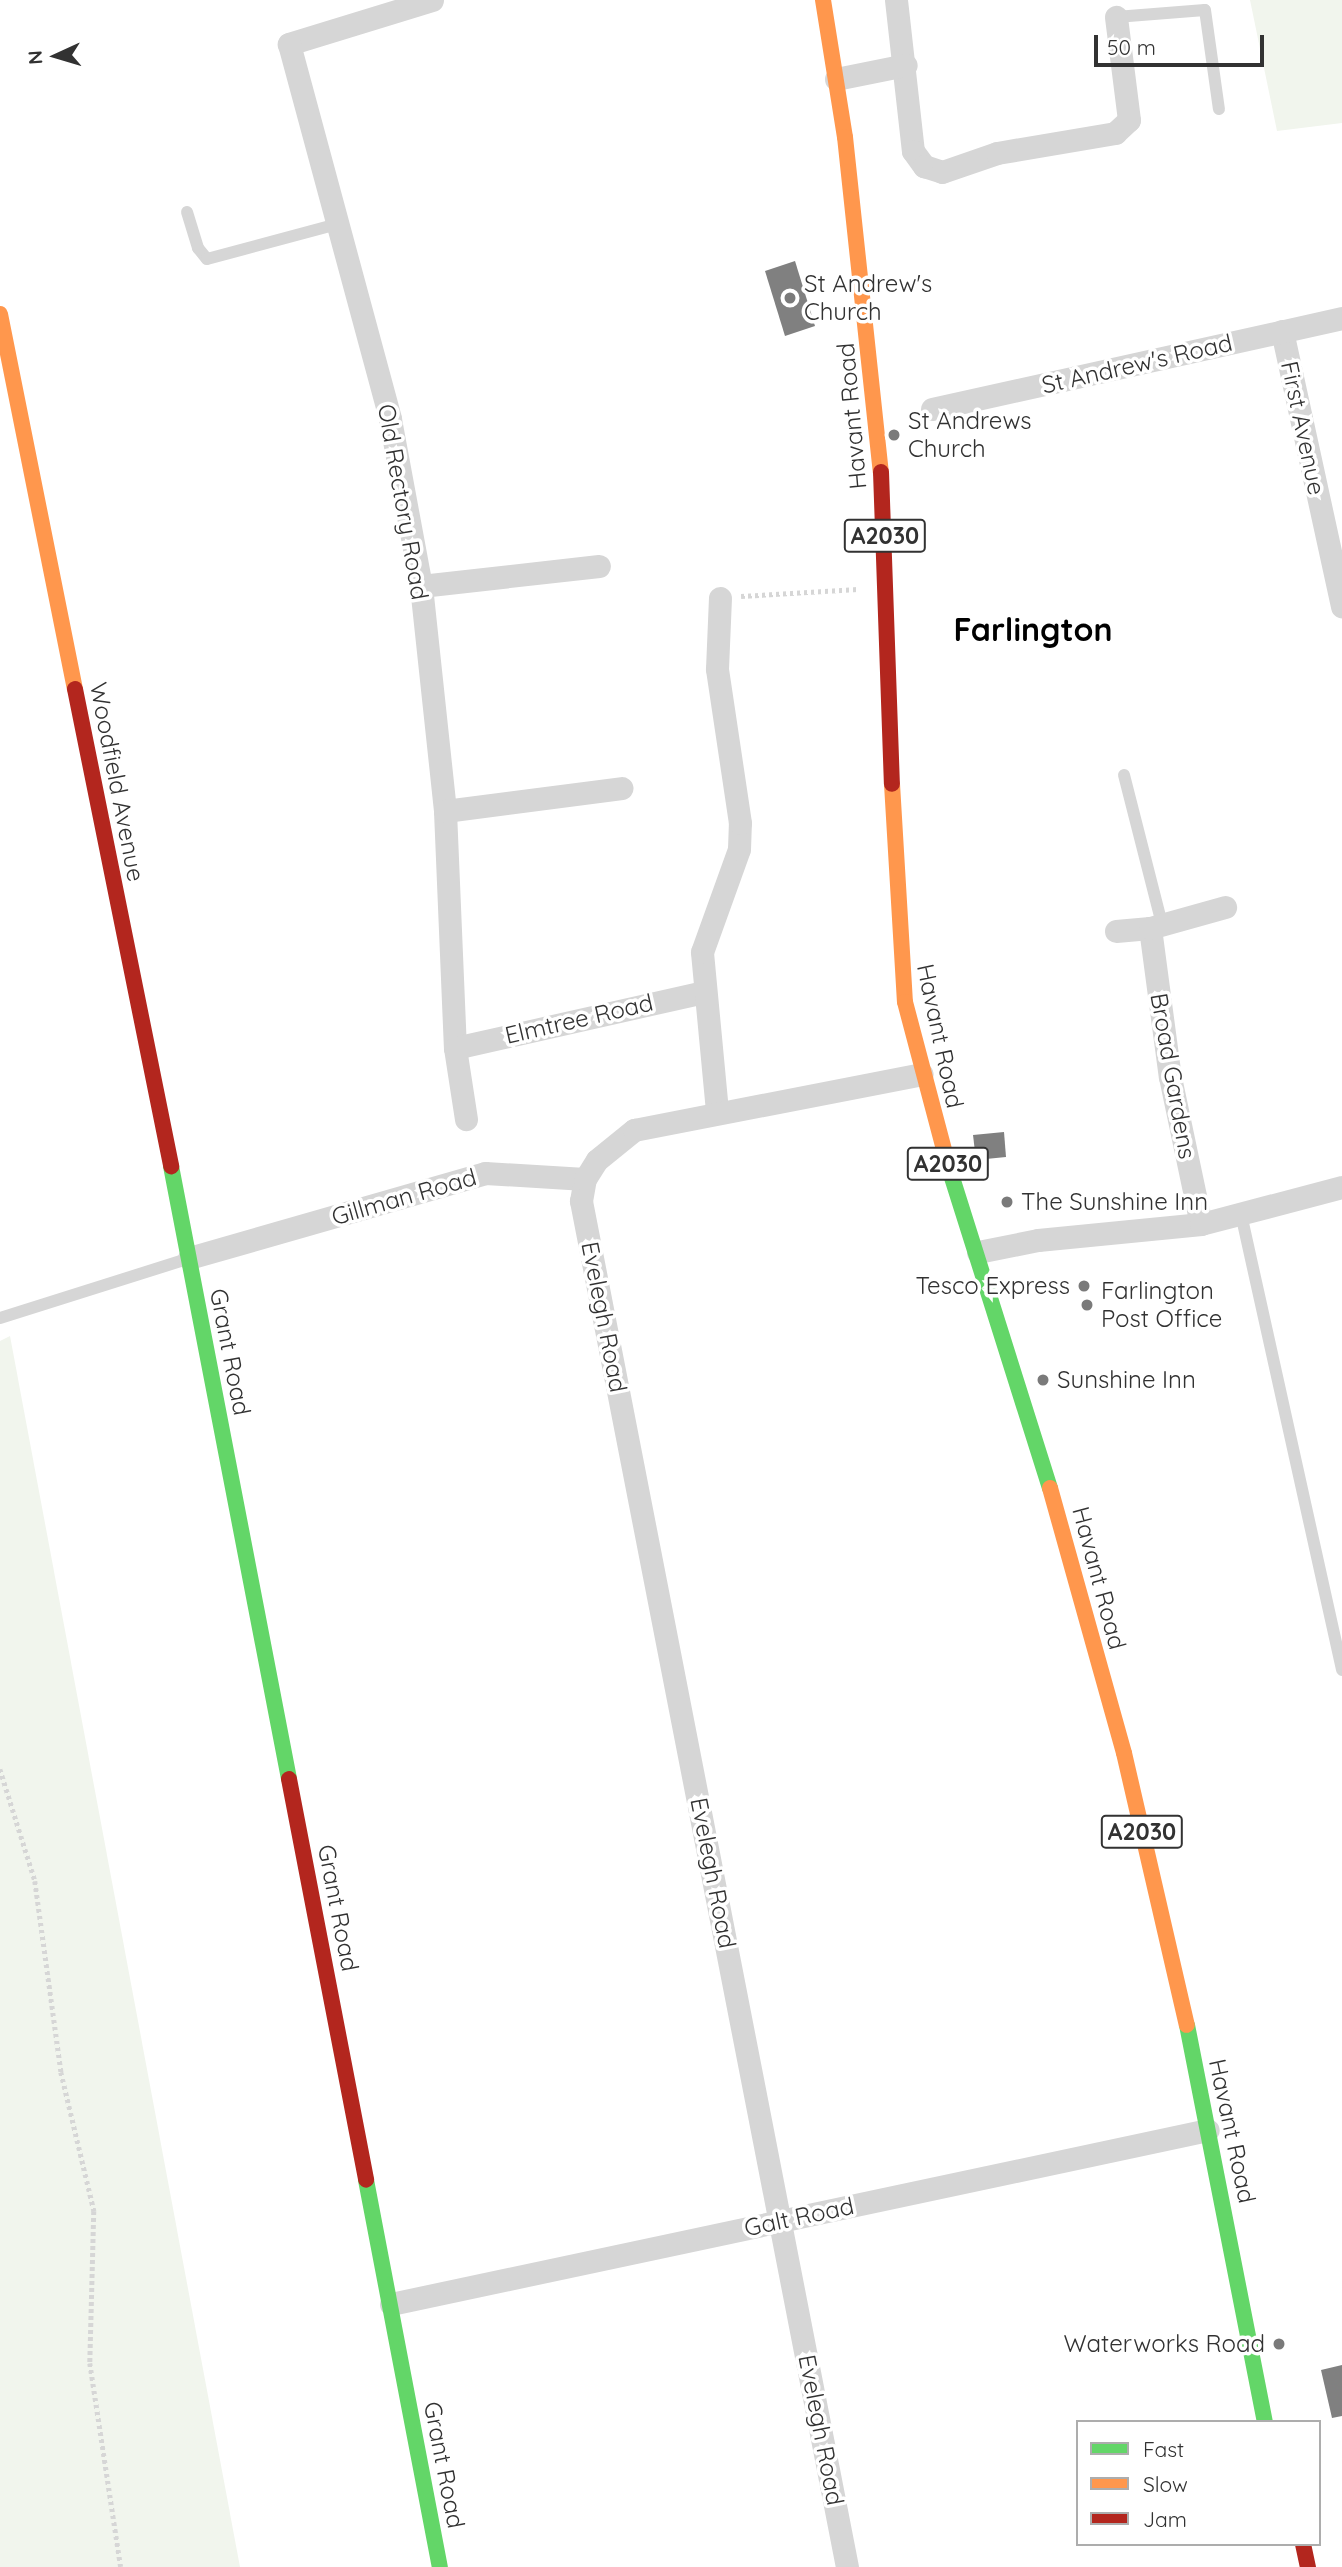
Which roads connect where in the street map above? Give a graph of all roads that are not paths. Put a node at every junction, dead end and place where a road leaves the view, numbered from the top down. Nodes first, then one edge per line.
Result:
1 (432, 0) edge
2 (823, 0) edge
3 (896, 0) edge
4 (1116, 17) joint
5 (906, 65) junction
6 (836, 79) junction
7 (1219, 109) dead end
8 (187, 212) dead end
9 (338, 224) junction
10 (0, 314) edge
11 (1342, 318) edge
12 (1282, 331) junction
13 (932, 409) dead end
14 (599, 566) dead end
15 (421, 586) junction
16 (720, 597) road end
17 (1342, 607) edge
18 (1124, 775) dead end
19 (622, 788) dead end
20 (445, 811) junction
21 (1225, 907) dead end
22 (1156, 926) junction
23 (1116, 931) dead end
24 (703, 992) junction
25 (455, 1048) junction
26 (922, 1074) junction
27 (717, 1111) junction
28 (466, 1119) dead end
29 (585, 1180) junction
30 (1342, 1187) edge
31 (1241, 1214) junction
32 (1201, 1224) junction
33 (978, 1252) junction
34 (189, 1258) junction
35 (0, 1318) edge
36 (1342, 1670) edge
37 (1208, 2130) junction
38 (782, 2221) junction
39 (391, 2304) junction
40 (1265, 2420) edge
41 (1303, 2546) edge
42 (440, 2567) edge
43 (847, 2567) edge
44 (1308, 2567) edge

1 - 9 street, Old Rectory Road
2 - 6 main road, Havant Road / A2030
3 - 5 street
4 - 5 street
4 - 7 lane
5 - 6 street
6 - 26 main road, Havant Road / A2030
8 - 9 lane
9 - 15 street, Old Rectory Road
10 - 34 main road, Woodfield Avenue
11 - 12 street, St Andrew's Road
12 - 13 street, St Andrew's Road
12 - 17 street, First Avenue
14 - 15 street
15 - 20 street, Old Rectory Road
16 - 24 street
18 - 22 lane
19 - 20 street
20 - 25 street, Old Rectory Road
21 - 22 street
22 - 23 street
22 - 32 street, Broad Gardens
24 - 25 street, Elmtree Road
24 - 27 street
25 - 28 street, Old Rectory Road
26 - 27 street
26 - 33 main road, Havant Road / A2030
27 - 29 street
29 - 34 street, Gillman Road
29 - 38 street, Evelegh Road
30 - 31 street
31 - 32 street
31 - 36 lane
32 - 33 street
33 - 37 main road, Havant Road / A2030
34 - 35 lane, Gillman Road
34 - 39 main road, Grant Road
37 - 38 street, Galt Road
37 - 40 main road, Havant Road / A2030
38 - 39 street, Galt Road
38 - 43 street, Evelegh Road
39 - 42 main road, Grant Road
41 - 44 main road

